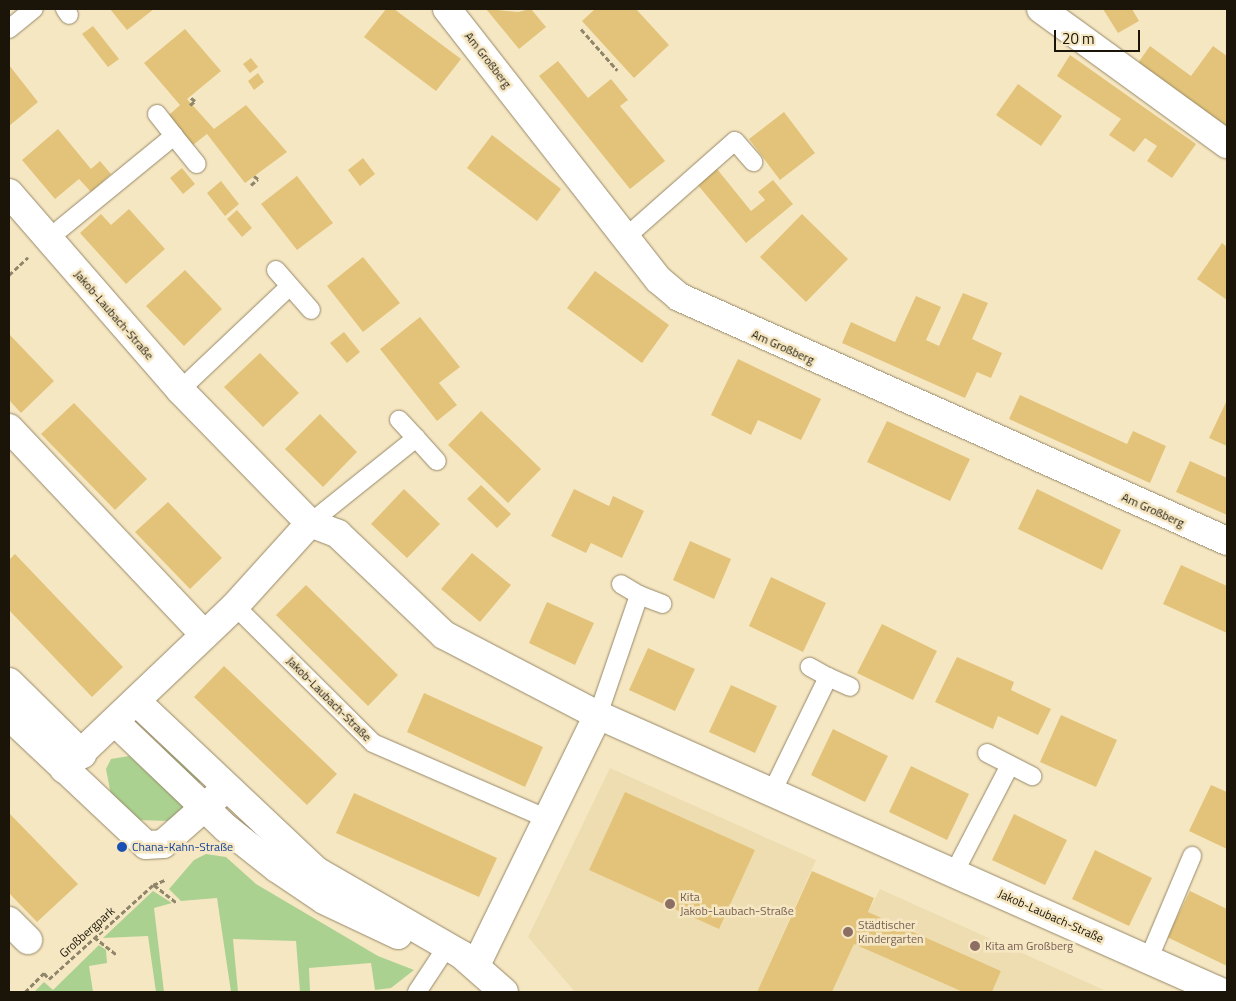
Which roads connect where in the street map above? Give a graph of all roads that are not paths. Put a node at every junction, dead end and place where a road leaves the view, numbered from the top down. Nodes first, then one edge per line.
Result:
1 (34, 9) edge
2 (448, 9) edge
3 (1041, 9) edge
4 (9, 29) edge
5 (157, 114) dead end
6 (174, 136) junction
7 (1227, 144) edge
8 (753, 162) dead end
9 (197, 164) dead end
10 (9, 193) edge
11 (626, 237) junction
12 (48, 239) junction
13 (276, 270) dead end
14 (290, 286) junction
15 (312, 310) dead end
16 (180, 390) junction
17 (400, 420) dead end
18 (9, 428) edge
19 (416, 438) junction
20 (437, 461) dead end
21 (310, 524) junction
22 (1227, 541) edge
23 (621, 584) dead end
24 (639, 595) junction
25 (662, 604) dead end
26 (235, 606) junction
27 (204, 634) junction
28 (810, 667) dead end
29 (828, 678) junction
30 (9, 682) edge
31 (850, 686) dead end
32 (137, 702) junction
33 (598, 715) junction
34 (9, 716) edge
35 (116, 723) junction
36 (987, 753) dead end
37 (73, 762) junction
38 (1009, 767) junction
39 (1032, 776) dead end
40 (225, 788) junction
41 (772, 792) junction
42 (204, 808) junction
43 (548, 820) junction
44 (1192, 856) dead end
45 (954, 873) junction
46 (9, 921) edge
47 (28, 940) dead end
48 (446, 948) junction
49 (1148, 958) junction
50 (476, 965) junction
51 (1178, 984) edge
52 (417, 992) edge
53 (504, 992) edge
54 (1221, 992) edge

1 - 4 lane
2 - 11 street, Am Großberg
3 - 7 street
5 - 6 lane
6 - 9 lane
6 - 12 lane
8 - 11 lane
10 - 12 street, Jakob-Laubach-Straße
11 - 22 street, Am Großberg
12 - 16 street, Jakob-Laubach-Straße
13 - 14 lane
14 - 15 lane
14 - 16 lane
16 - 21 street, Jakob-Laubach-Straße
17 - 19 lane
18 - 27 street
19 - 20 lane
19 - 21 lane
21 - 26 street
21 - 33 street, Jakob-Laubach-Straße
23 - 24 lane
24 - 25 lane
24 - 33 lane
26 - 27 street
26 - 43 lane, Jakob-Laubach-Straße
27 - 32 street
28 - 29 lane
29 - 31 lane
29 - 41 lane
30 - 37 street
32 - 35 street
32 - 40 street
33 - 41 street, Jakob-Laubach-Straße
33 - 43 street
34 - 37 street
35 - 37 street
35 - 42 street
36 - 38 lane
37 - 42 street
38 - 39 lane
38 - 45 lane
40 - 42 street
40 - 48 street
41 - 45 street, Jakob-Laubach-Straße
42 - 48 street
43 - 50 street
44 - 49 lane
45 - 49 street, Jakob-Laubach-Straße
46 - 47 street
48 - 50 street
48 - 52 lane
49 - 51 street, Jakob-Laubach-Straße
50 - 53 street
51 - 54 street, Jakob-Laubach-Straße

